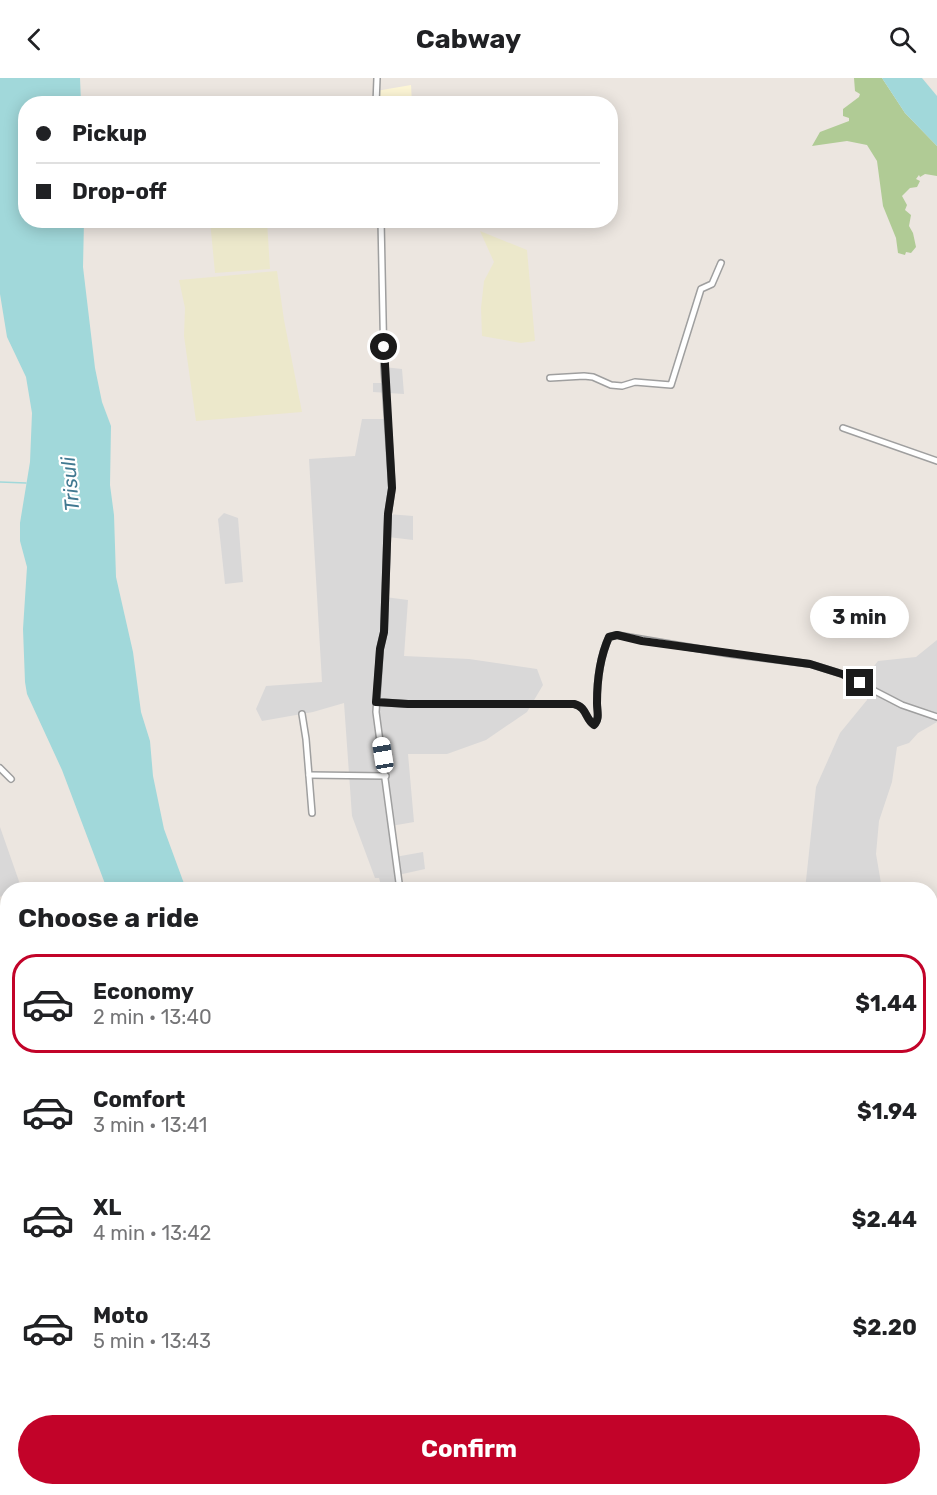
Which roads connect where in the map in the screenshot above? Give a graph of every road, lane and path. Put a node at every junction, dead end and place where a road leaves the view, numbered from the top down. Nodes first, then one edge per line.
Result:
1 (377, 78) edge
2 (376, 96) edge
3 (381, 228) edge
4 (721, 263) dead end
5 (550, 378) dead end
6 (843, 428) dead end
7 (937, 461) edge
8 (376, 702) junction
9 (302, 714) dead end
10 (937, 717) edge
11 (0, 768) edge
12 (309, 775) junction
13 (386, 776) junction
14 (11, 779) dead end
15 (312, 813) dead end
16 (399, 882) edge

1 - 2 street
3 - 8 street
4 - 5 street
6 - 7 street
8 - 10 street
8 - 13 street
9 - 12 street
11 - 14 street
12 - 13 street
12 - 15 street
13 - 16 street

